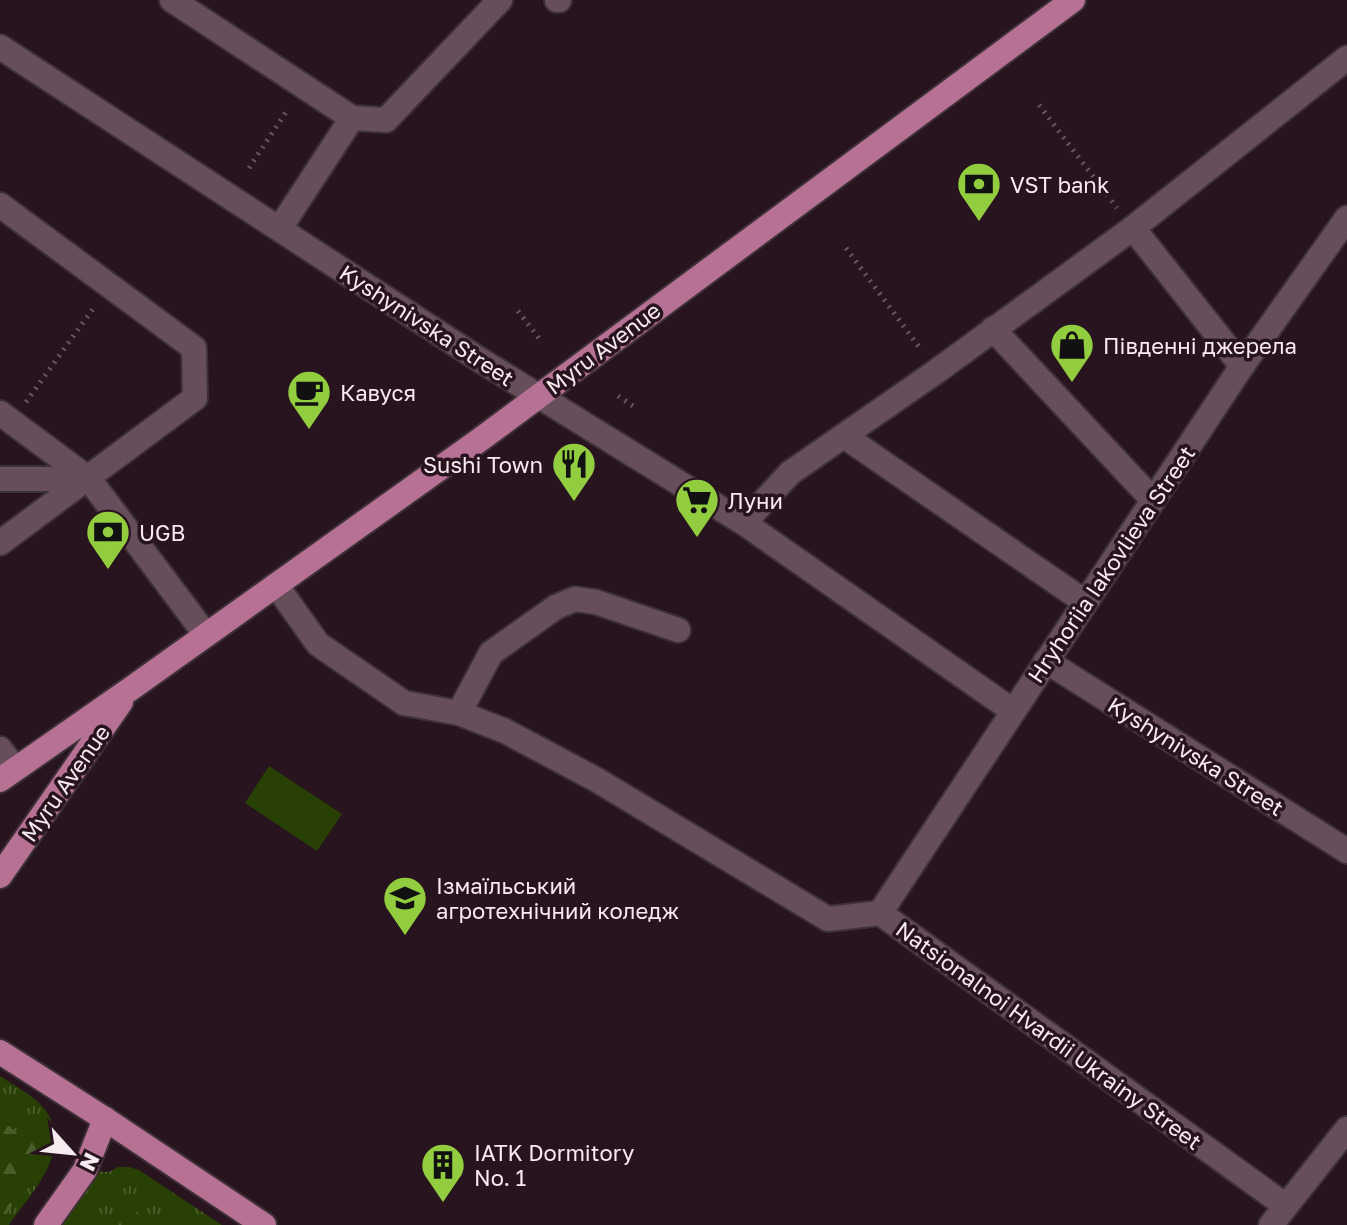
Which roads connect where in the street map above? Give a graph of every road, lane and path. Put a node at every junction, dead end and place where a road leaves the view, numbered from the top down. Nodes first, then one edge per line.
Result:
1 (172, 0) edge
2 (500, 0) edge
3 (1073, 0) edge
4 (0, 47) edge
5 (1347, 58) edge
6 (304, 86) junction
7 (1039, 105) dead end
8 (352, 118) junction
9 (249, 168) dead end
10 (0, 205) edge
11 (1347, 218) edge
12 (280, 228) junction
13 (1133, 228) junction
14 (846, 248) dead end
15 (110, 286) junction
16 (518, 311) dead end
17 (993, 329) junction
18 (542, 342) dead end
19 (1242, 366) junction
20 (937, 371) junction
21 (538, 396) junction
22 (618, 396) dead end
23 (633, 406) dead end
24 (6, 418) edge
25 (844, 436) junction
26 (0, 479) edge
27 (89, 479) junction
28 (1153, 500) junction
29 (744, 523) junction
30 (0, 543) edge
31 (276, 585) junction
32 (1085, 602) junction
33 (678, 630) dead end
34 (206, 635) junction
35 (1046, 661) junction
36 (129, 690) junction
37 (1013, 711) junction
38 (459, 713) junction
39 (0, 749) edge
40 (7, 774) edge
41 (1347, 851) edge
42 (0, 876) edge
43 (880, 913) junction
44 (0, 1052) edge
45 (105, 1119) junction
46 (1347, 1129) edge
47 (1286, 1206) junction
48 (46, 1225) edge
49 (264, 1225) edge
50 (1271, 1225) edge

1 - 6 street
2 - 8 street
3 - 21 main road, Myru Avenue
4 - 12 street, Kyshynivska Street
5 - 13 street
6 - 8 street
6 - 9 path
7 - 13 path
8 - 12 street
10 - 15 street
11 - 19 street, Hryhoriia Iakovlieva Street
12 - 21 street, Kyshynivska Street
13 - 17 street
13 - 19 street
14 - 20 path
15 - 24 path
15 - 27 street
16 - 18 path
17 - 20 street
17 - 28 street
19 - 28 street, Hryhoriia Iakovlieva Street
20 - 25 street
21 - 29 street, Kyshynivska Street
21 - 31 main road, Myru Avenue
22 - 23 path
24 - 27 street
25 - 29 street
25 - 32 street
26 - 27 street
27 - 30 street
27 - 34 street
28 - 32 street, Hryhoriia Iakovlieva Street
29 - 37 street, Kyshynivska Street
31 - 34 main road, Myru Avenue
31 - 38 street, Natsionalnoi Hvardii Ukrainy Street
32 - 35 street, Hryhoriia Iakovlieva Street
33 - 38 street
34 - 36 main road, Myru Avenue
35 - 37 street, Hryhoriia Iakovlieva Street
35 - 41 street, Kyshynivska Street
36 - 40 main road, Myru Avenue
36 - 42 main road, Myru Avenue
37 - 43 street, Hryhoriia Iakovlieva Street
38 - 43 street, Natsionalnoi Hvardii Ukrainy Street
39 - 40 street
43 - 47 street, Natsionalnoi Hvardii Ukrainy Street
44 - 45 main road
45 - 48 main road
45 - 49 main road
46 - 47 street
47 - 50 street

